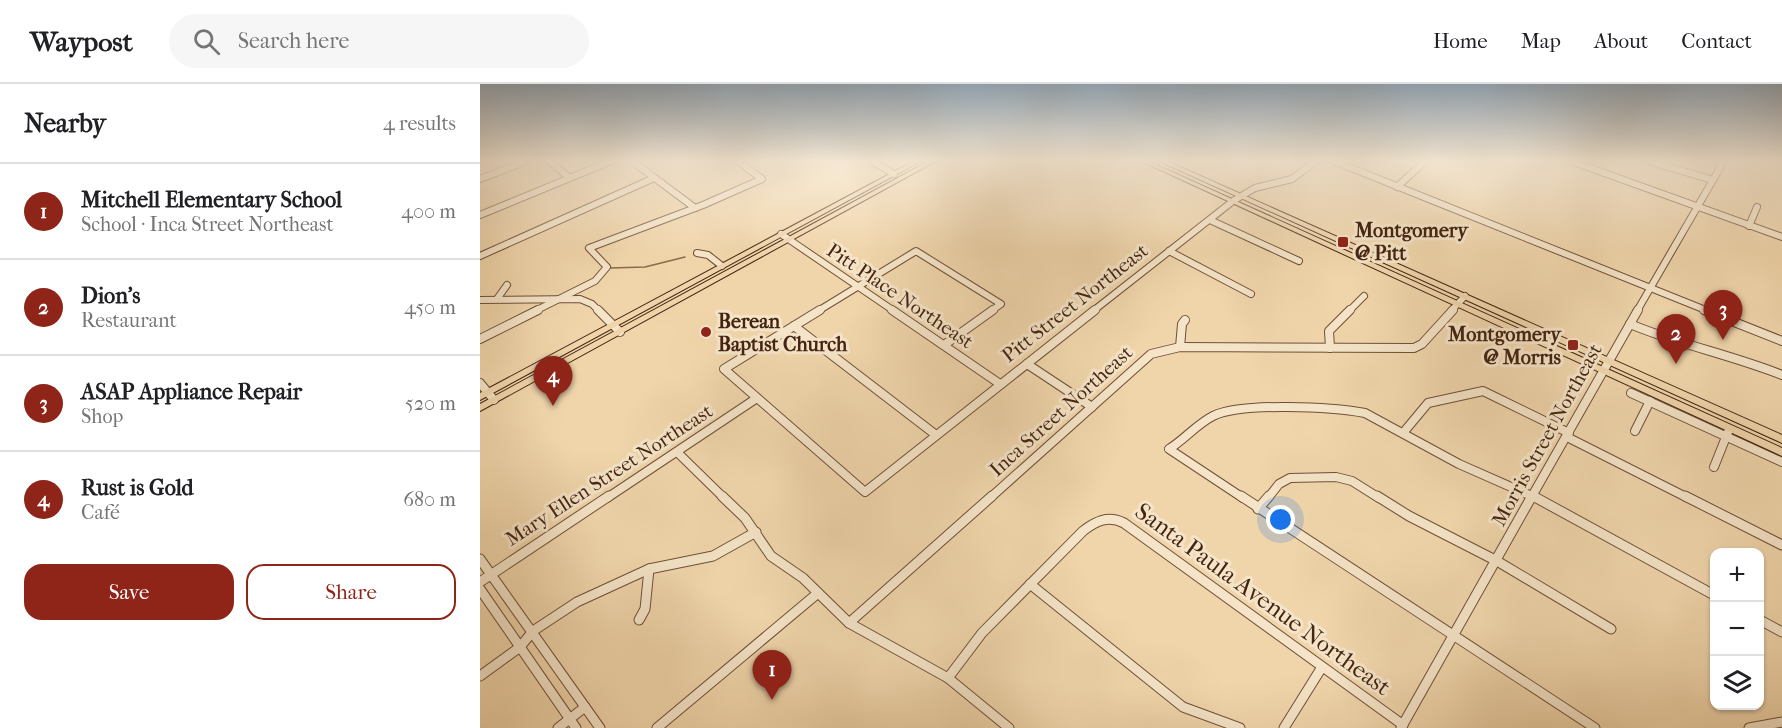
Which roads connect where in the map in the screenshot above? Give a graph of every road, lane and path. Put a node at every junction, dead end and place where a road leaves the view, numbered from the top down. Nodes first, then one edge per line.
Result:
1 (538, 191) edge
2 (625, 191) edge
3 (671, 191) edge
4 (736, 191) edge
5 (864, 191) edge
6 (874, 191) edge
7 (1217, 191) edge
8 (1221, 191) edge
9 (1250, 191) edge
10 (1407, 191) edge
11 (1658, 191) edge
12 (1707, 191) edge
13 (1236, 199) junction
14 (1699, 205) junction
15 (1757, 207) dead end
16 (694, 208) junction
17 (480, 215) edge
18 (1210, 220) junction
19 (1749, 226) junction
20 (785, 237) junction
21 (1782, 237) edge
22 (1169, 251) junction
23 (697, 253) dead end
24 (480, 256) edge
25 (1299, 261) dead end
26 (722, 266) junction
27 (507, 285) dead end
28 (858, 287) junction
29 (1652, 288) junction
30 (1251, 294) dead end
31 (1364, 296) dead end
32 (1465, 296) junction
33 (562, 298) junction
34 (497, 299) junction
35 (480, 300) edge
36 (1456, 303) junction
37 (1185, 320) dead end
38 (1630, 324) junction
39 (613, 325) junction
40 (794, 326) junction
41 (620, 332) junction
42 (480, 339) edge
43 (1782, 341) edge
44 (944, 345) junction
45 (1180, 347) junction
46 (1330, 348) junction
47 (1027, 364) junction
48 (1605, 365) junction
49 (1782, 375) edge
50 (480, 383) edge
51 (1000, 384) junction
52 (1631, 393) dead end
53 (484, 395) edge
54 (757, 398) junction
55 (494, 400) junction
56 (1650, 401) junction
57 (1092, 407) junction
58 (480, 408) edge
59 (1635, 431) dead end
60 (1403, 432) junction
61 (1728, 432) junction
62 (936, 435) junction
63 (1568, 435) junction
64 (1782, 439) edge
65 (677, 452) junction
66 (1782, 452) edge
67 (1782, 462) edge
68 (1714, 467) dead end
69 (1533, 496) junction
70 (1258, 509) junction
71 (756, 532) junction
72 (1782, 545) edge
73 (480, 559) edge
74 (1497, 561) junction
75 (648, 569) junction
76 (490, 574) junction
77 (480, 582) edge
78 (1030, 584) junction
79 (480, 589) edge
80 (818, 593) junction
81 (1710, 593) edge
82 (639, 620) dead end
83 (849, 622) junction
84 (1764, 622) edge
85 (1611, 629) dead end
86 (533, 631) junction
87 (1782, 632) edge
88 (1454, 635) junction
89 (520, 647) junction
90 (1322, 667) junction
91 (480, 676) edge
92 (948, 678) junction
93 (585, 707) junction
94 (1782, 722) edge
95 (573, 723) edge
96 (1402, 727) edge
97 (558, 728) edge
98 (600, 728) edge
99 (657, 728) edge
100 (1009, 728) edge
101 (1240, 728) edge
102 (1284, 728) edge
103 (1595, 728) edge
104 (1749, 728) edge

1 - 17 street
2 - 24 street
3 - 16 street
4 - 16 street
5 - 20 main road
6 - 20 main road
7 - 13 main road
8 - 13 main road
9 - 13 street, Pitt Street Northeast
10 - 29 street
11 - 14 street
12 - 14 street, Morris Street Northeast
13 - 18 street, Pitt Street Northeast
13 - 32 main road
13 - 36 main road
14 - 19 street
14 - 29 street, Morris Street Northeast
15 - 19 street
16 - 33 street
18 - 22 street, Pitt Street Northeast
18 - 25 street
19 - 21 street
20 - 26 main road
20 - 28 street, Pitt Place Northeast
20 - 41 main road
22 - 30 street
22 - 47 street, Pitt Street Northeast
23 - 26 street
26 - 39 main road
27 - 34 street
28 - 40 street
28 - 44 street, Pitt Place Northeast
28 - 44 street
29 - 38 street, Morris Street Northeast
29 - 43 street
31 - 46 street
32 - 36 street, Inca Street Northeast
32 - 48 main road
33 - 34 street
33 - 39 street
33 - 42 street
34 - 35 street
36 - 46 street, Inca Street Northeast
36 - 48 main road
37 - 45 street
38 - 48 street, Morris Street Northeast
38 - 49 street
39 - 41 street
39 - 53 main road
40 - 54 street
40 - 62 street
41 - 55 main road
44 - 51 street, Pitt Place Northeast
45 - 46 street, Inca Street Northeast
45 - 57 street, Inca Street Northeast
47 - 51 street, Pitt Street Northeast
47 - 57 street
48 - 61 main road
48 - 63 street, Morris Street Northeast
48 - 64 main road
50 - 53 street
51 - 62 street, Pitt Street Northeast
52 - 56 street
53 - 55 street
54 - 62 street, Pitt Street Northeast
54 - 65 street, Mary Ellen Street Northeast
55 - 58 main road
56 - 59 street
56 - 61 street
57 - 83 street, Inca Street Northeast
60 - 63 street
60 - 69 street
60 - 70 street
61 - 66 main road
61 - 67 street
61 - 68 street
63 - 69 street, Morris Street Northeast
63 - 72 street
65 - 71 street
65 - 76 street, Mary Ellen Street Northeast
69 - 74 street, Morris Street Northeast
69 - 81 street
70 - 74 street
70 - 88 street
71 - 75 street
71 - 80 street
73 - 76 street
74 - 85 street
74 - 88 street, Morris Street Northeast
75 - 82 street
75 - 86 street
76 - 77 street, Mary Ellen Street Northeast
76 - 86 street
78 - 90 street, Santa Paula Avenue Northeast
78 - 92 street
78 - 101 street
79 - 89 street
80 - 83 street
80 - 99 street
83 - 92 street
84 - 87 street
86 - 89 street
86 - 93 street
88 - 96 street, Morris Street Northeast
88 - 103 street
89 - 91 street
89 - 95 street
90 - 96 street, Santa Paula Avenue Northeast
90 - 102 street
92 - 100 street
93 - 95 street
93 - 98 street
94 - 104 street
95 - 97 street

